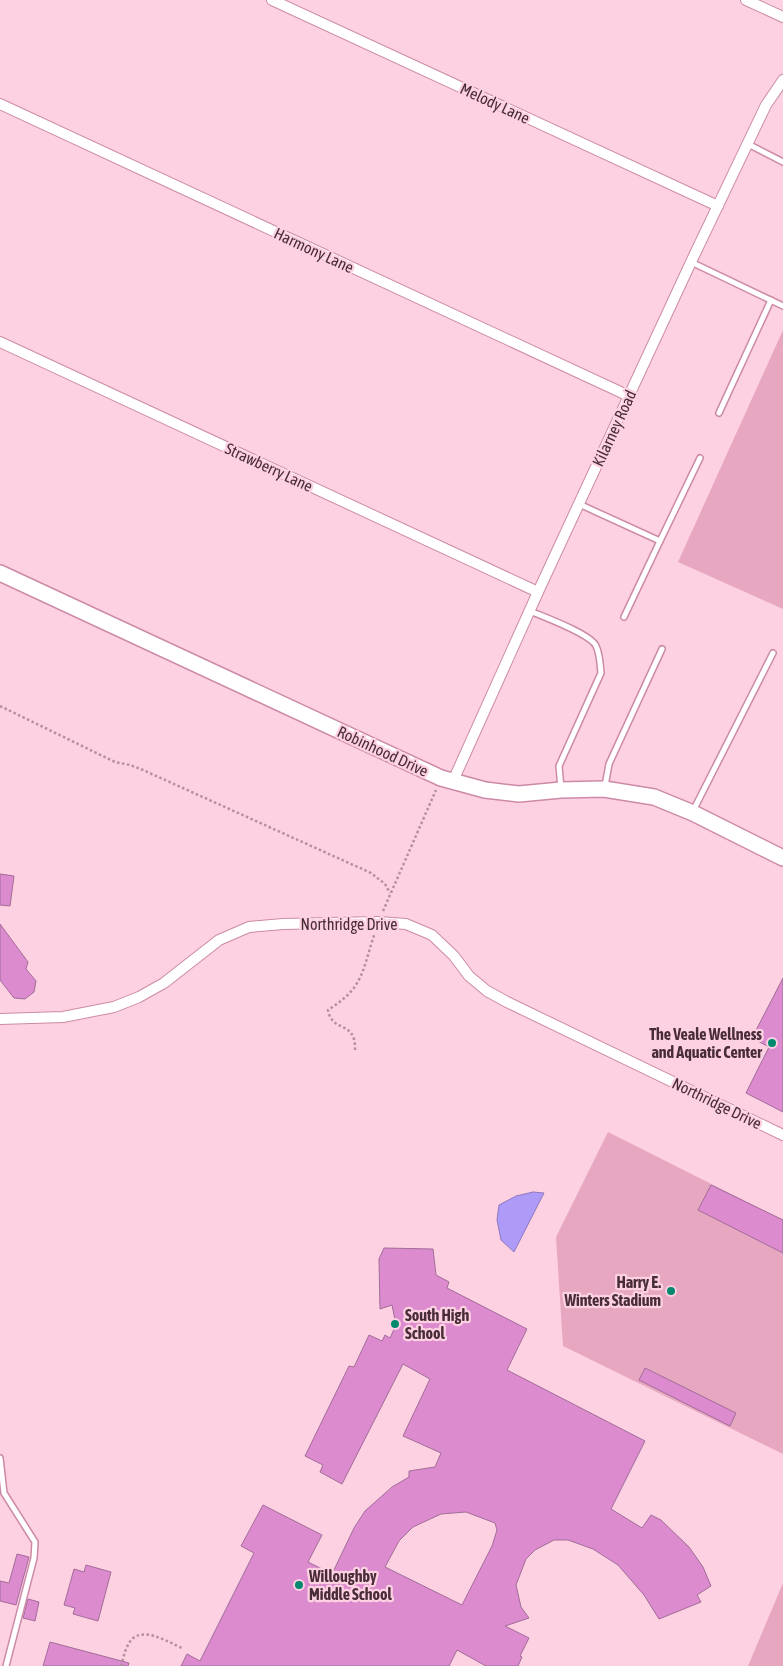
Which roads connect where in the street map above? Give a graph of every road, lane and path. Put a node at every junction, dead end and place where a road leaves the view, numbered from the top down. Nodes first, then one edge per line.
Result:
1 (272, 0) edge
2 (746, 0) edge
3 (783, 17) edge
4 (783, 80) edge
5 (0, 104) edge
6 (747, 144) junction
7 (783, 162) edge
8 (718, 206) junction
9 (691, 262) junction
10 (771, 300) junction
11 (783, 306) edge
12 (0, 342) edge
13 (629, 396) junction
14 (719, 413) dead end
15 (700, 458) dead end
16 (579, 504) junction
17 (660, 541) junction
18 (0, 573) edge
19 (538, 592) junction
20 (530, 611) junction
21 (624, 617) dead end
22 (662, 650) dead end
23 (773, 653) dead end
24 (0, 706) edge
25 (453, 780) junction
26 (604, 789) junction
27 (561, 790) junction
28 (693, 813) junction
29 (783, 858) edge
30 (390, 893) dead end
31 (0, 1019) edge
32 (783, 1135) edge
33 (0, 1458) edge
34 (182, 1648) dead end
35 (6, 1666) edge
36 (121, 1666) edge

1 - 8 street, Melody Lane
2 - 3 street
4 - 6 street, Kilarney Road
5 - 13 street, Harmony Lane
6 - 7 lane
6 - 8 street, Kilarney Road
8 - 9 street, Kilarney Road
9 - 10 lane
9 - 13 street, Kilarney Road
10 - 11 lane
10 - 14 lane
12 - 19 street, Strawberry Lane
13 - 16 street, Kilarney Road
15 - 17 lane
16 - 17 lane
16 - 19 street, Kilarney Road
17 - 21 lane
18 - 25 street, Robinhood Drive
19 - 20 street, Kilarney Road
20 - 25 street, Kilarney Road
20 - 27 lane
22 - 26 lane
23 - 28 lane
24 - 30 path
25 - 27 street, Robinhood Drive
26 - 27 street, Robinhood Drive
26 - 28 street, Robinhood Drive
28 - 29 street, Robinhood Drive
31 - 32 street, Northridge Drive
33 - 35 lane
34 - 36 path

